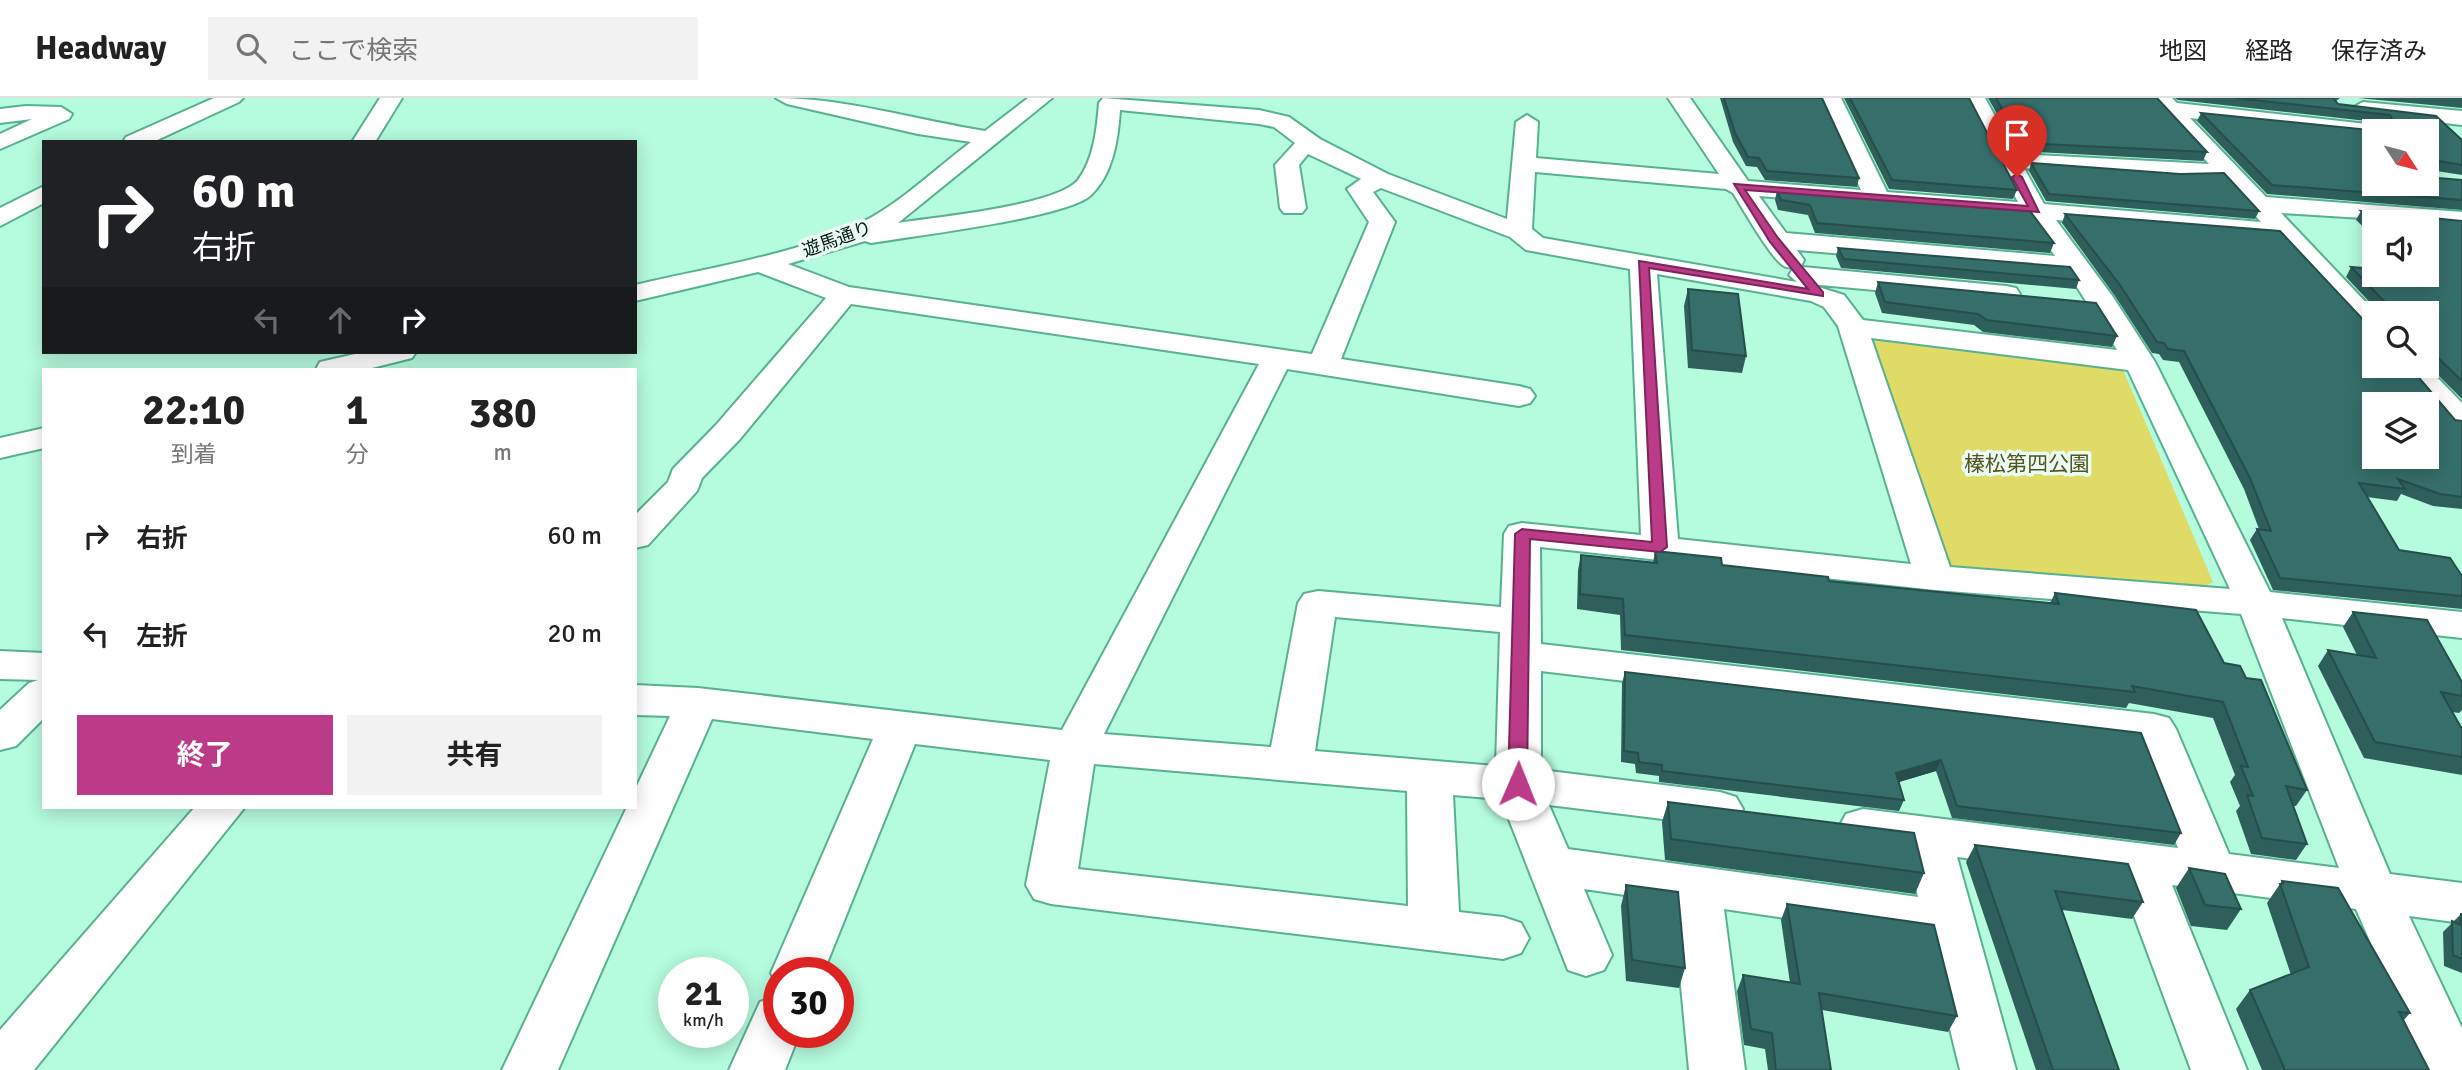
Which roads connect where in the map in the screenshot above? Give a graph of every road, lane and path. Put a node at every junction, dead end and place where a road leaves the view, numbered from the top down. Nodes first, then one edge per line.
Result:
1 (55, 98) edge
2 (232, 98) edge
3 (391, 98) edge
4 (787, 98) edge
5 (1041, 98) edge
6 (1679, 98) edge
7 (1830, 98) edge
8 (1974, 98) edge
9 (2372, 98) edge
10 (1114, 101) edge
11 (2165, 104) edge
12 (2341, 105) edge
13 (2395, 111) junction
14 (26, 112) junction
15 (0, 116) edge
16 (2462, 118) edge
17 (1527, 122) dead end
18 (2362, 129) edge
19 (990, 138) junction
20 (2197, 138) junction
21 (138, 140) edge
22 (364, 140) edge
23 (0, 142) edge
24 (2238, 142) edge
25 (1312, 144) junction
26 (2008, 160) junction
27 (1522, 164) junction
28 (2227, 171) junction
29 (1380, 179) junction
30 (1736, 184) junction
31 (0, 190) edge
32 (42, 191) edge
33 (42, 192) edge
34 (1877, 197) junction
35 (2258, 204) junction
36 (1293, 208) dead end
37 (2035, 210) junction
38 (0, 218) edge
39 (2462, 220) edge
40 (2282, 231) junction
41 (1519, 232) junction
42 (851, 238) junction
43 (1774, 240) junction
44 (760, 263) junction
45 (1643, 263) junction
46 (1811, 284) junction
47 (2057, 288) junction
48 (637, 293) edge
49 (844, 295) junction
50 (2362, 315) edge
51 (1852, 327) junction
52 (1277, 358) junction
53 (383, 360) edge
54 (2140, 362) junction
55 (1322, 367) junction
56 (337, 368) edge
57 (2426, 378) edge
58 (2449, 395) edge
59 (1519, 396) dead end
60 (2462, 422) edge
61 (42, 438) edge
62 (0, 448) edge
63 (637, 535) edge
64 (1660, 547) junction
65 (1935, 578) junction
66 (2256, 603) junction
67 (2462, 625) edge
68 (1521, 638) junction
69 (0, 665) edge
70 (42, 667) edge
71 (42, 695) edge
72 (637, 700) edge
73 (698, 704) junction
74 (900, 726) junction
75 (0, 735) edge
76 (1075, 747) junction
77 (1290, 765) junction
78 (1429, 777) junction
79 (1518, 784) junction
80 (220, 809) edge
81 (1763, 814) edge
82 (1818, 821) edge
83 (1927, 835) junction
84 (2138, 861) junction
85 (1550, 865) junction
86 (2211, 870) junction
87 (1696, 886) junction
88 (2372, 890) junction
89 (2462, 903) edge
90 (1950, 922) junction
91 (1434, 930) junction
92 (1503, 938) dead end
93 (1587, 955) dead end
94 (804, 957) edge
95 (766, 1048) edge
96 (2452, 1055) edge
97 (0, 1070) edge
98 (530, 1070) edge
99 (757, 1070) edge
100 (1717, 1070) edge
101 (1988, 1070) edge
102 (2219, 1070) edge

1 - 14 street
2 - 21 street
3 - 22 street
4 - 19 street
5 - 19 street, 遊馬通り
6 - 30 street
7 - 34 street
8 - 26 street
9 - 13 street
10 - 25 street
10 - 42 street
11 - 18 street
11 - 20 street
12 - 13 street
13 - 16 street
14 - 15 street
14 - 23 street
17 - 27 street
19 - 42 street, 遊馬通り
20 - 24 street
20 - 28 street
25 - 29 street
25 - 36 street
26 - 28 street
26 - 37 street
27 - 30 street
27 - 41 street
28 - 35 street
29 - 41 street
29 - 55 street
30 - 34 street
30 - 43 street
31 - 32 street
33 - 38 street
34 - 37 street
35 - 39 street
35 - 40 street
37 - 40 street
37 - 47 street
40 - 50 street
41 - 45 street
42 - 44 street, 遊馬通り
43 - 46 street
43 - 47 street
44 - 48 street, 遊馬通り
44 - 49 street
45 - 46 street
45 - 64 street
46 - 47 street
46 - 51 street
47 - 54 street
49 - 52 street
49 - 63 street
51 - 54 street
51 - 65 street
52 - 55 street
52 - 76 street
53 - 56 street
54 - 66 street
55 - 59 street
57 - 58 street
58 - 60 street
61 - 62 street
64 - 65 street
64 - 68 street
65 - 66 street
66 - 67 street
66 - 88 street
68 - 77 street
68 - 79 street
68 - 86 street
69 - 70 street
71 - 75 street
72 - 73 street
73 - 74 street
73 - 98 street
74 - 76 street
74 - 94 street
76 - 77 street
76 - 91 street
77 - 78 street
78 - 79 street
78 - 91 street
79 - 81 street
79 - 85 street
80 - 97 street
82 - 83 street
83 - 84 street
83 - 90 street
84 - 86 street
84 - 102 street
85 - 87 street
85 - 93 street
86 - 88 street
87 - 90 street
87 - 100 street
88 - 89 street
88 - 96 street
90 - 101 street
91 - 92 street
95 - 99 street

